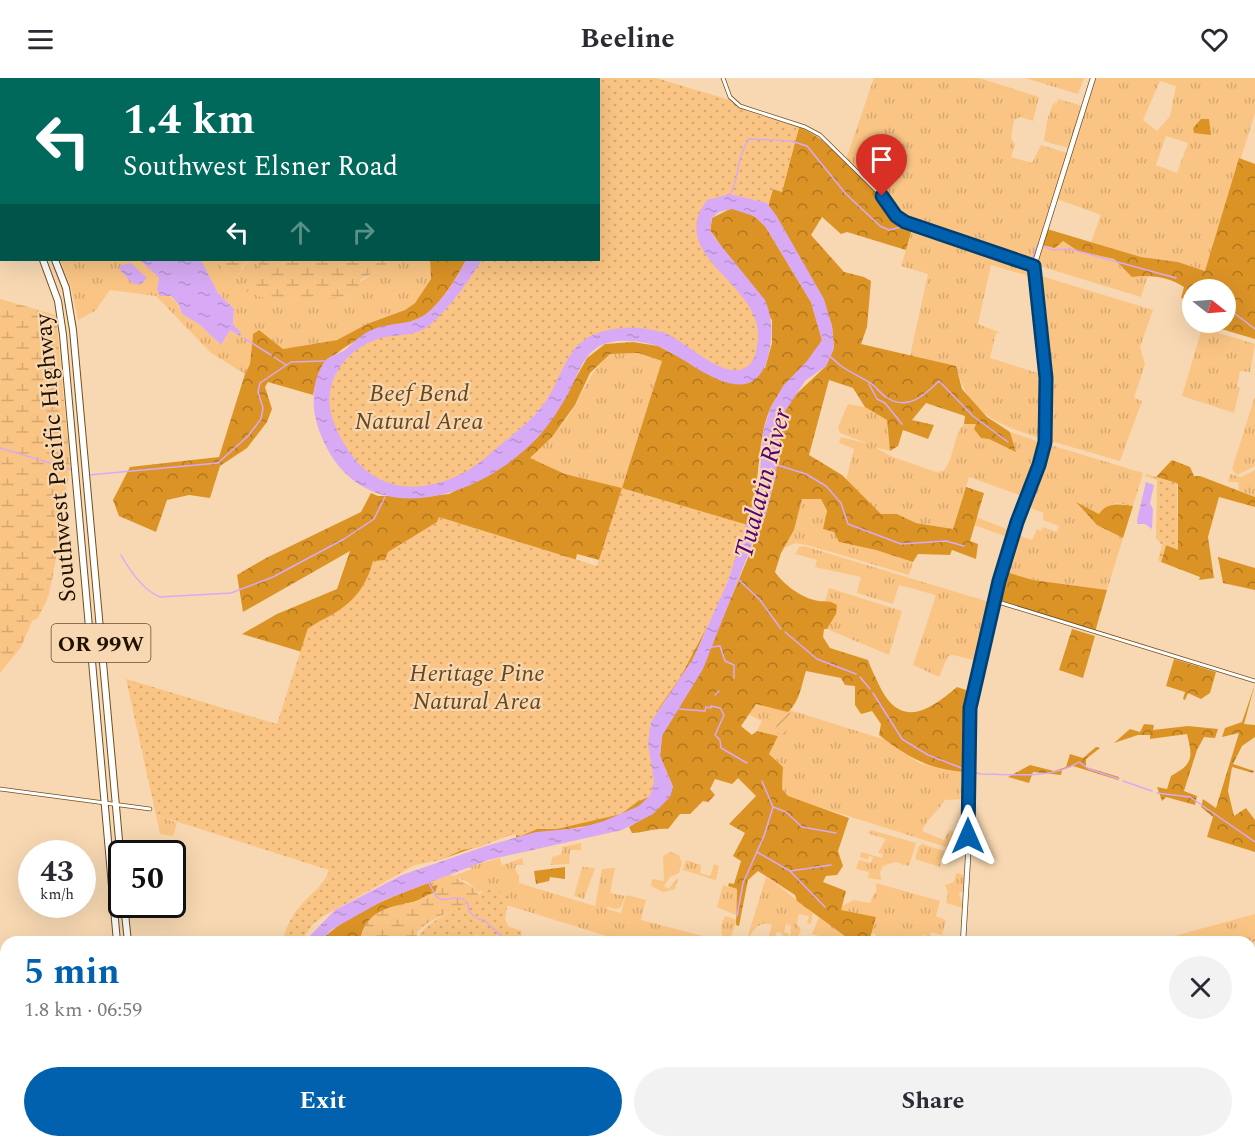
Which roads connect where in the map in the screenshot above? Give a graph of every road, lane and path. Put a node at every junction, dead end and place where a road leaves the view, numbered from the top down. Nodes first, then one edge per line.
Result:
1 (723, 78) edge
2 (1093, 78) edge
3 (43, 261) edge
4 (55, 261) edge
5 (1034, 266) junction
6 (78, 386) junction
7 (68, 387) junction
8 (91, 527) junction
9 (80, 528) junction
10 (993, 601) junction
11 (1255, 681) edge
12 (0, 789) edge
13 (105, 804) junction
14 (116, 805) junction
15 (150, 810) dead end
16 (119, 840) edge
17 (126, 918) edge
18 (117, 936) edge
19 (128, 936) edge
20 (963, 936) edge

1 - 5 street
2 - 5 main road
3 - 7 highway, Southwest Pacific Highway / OR 99W
4 - 6 highway, Southwest Pacific Highway / OR 99W
5 - 10 main road
6 - 7 highway
6 - 8 highway, Southwest Pacific Highway / OR 99W
7 - 9 highway, Southwest Pacific Highway / OR 99W
8 - 9 highway
8 - 14 highway, Southwest Pacific Highway / OR 99W
9 - 13 highway, Southwest Pacific Highway / OR 99W
10 - 11 street
10 - 20 main road
12 - 13 street
13 - 14 street
13 - 18 highway, Southwest Pacific Highway / OR 99W
14 - 15 street
14 - 16 highway, Southwest Pacific Highway / OR 99W
17 - 19 highway

